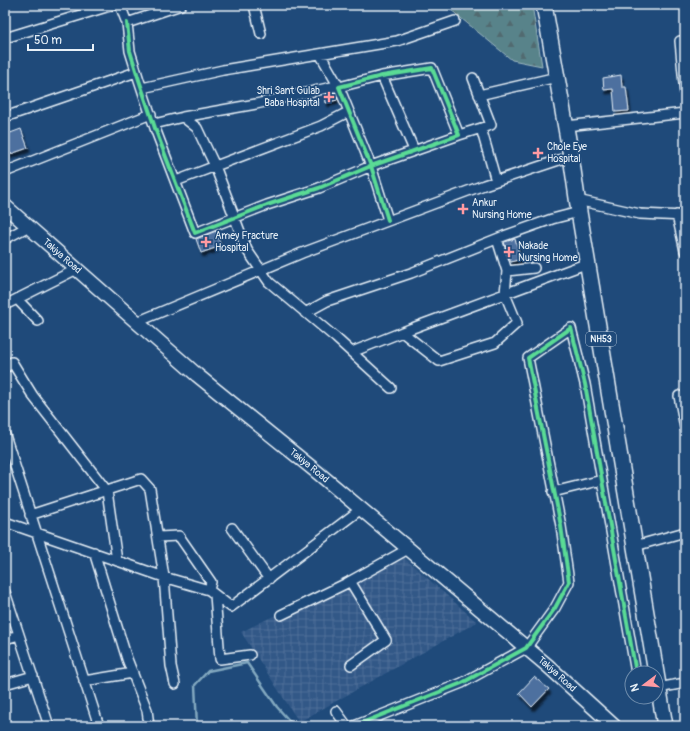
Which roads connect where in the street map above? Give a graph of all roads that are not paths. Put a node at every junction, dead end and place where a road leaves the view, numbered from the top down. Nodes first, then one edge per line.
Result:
1 (113, 5) edge
2 (120, 5) edge
3 (181, 5) edge
4 (254, 5) edge
5 (544, 5) edge
6 (455, 21) dead end
7 (127, 23) junction
8 (261, 34) dead end
9 (5, 38) edge
10 (680, 41) dead end
11 (320, 54) junction
12 (136, 72) junction
13 (382, 76) junction
14 (557, 77) junction
15 (472, 78) dead end
16 (339, 87) junction
17 (142, 88) junction
18 (479, 95) junction
19 (685, 95) edge
20 (348, 112) junction
21 (685, 113) edge
22 (151, 114) junction
23 (5, 117) edge
24 (183, 117) junction
25 (154, 124) junction
26 (566, 126) junction
27 (481, 128) junction
28 (459, 135) junction
29 (414, 150) junction
30 (571, 156) junction
31 (214, 166) junction
32 (371, 166) junction
33 (5, 172) edge
34 (176, 181) junction
35 (496, 181) junction
36 (5, 206) edge
37 (578, 206) junction
38 (681, 215) edge
39 (234, 218) junction
40 (388, 220) junction
41 (29, 226) junction
42 (5, 239) edge
43 (497, 239) junction
44 (685, 251) edge
45 (588, 263) junction
46 (534, 268) dead end
47 (78, 269) junction
48 (260, 270) junction
49 (507, 271) junction
50 (505, 294) junction
51 (17, 299) junction
52 (5, 305) edge
53 (305, 313) junction
54 (38, 321) dead end
55 (137, 322) junction
56 (402, 332) junction
57 (352, 352) junction
58 (5, 368) edge
59 (391, 388) dead end
60 (679, 396) dead end
61 (685, 428) edge
62 (5, 435) edge
63 (602, 480) junction
64 (107, 491) junction
65 (553, 492) junction
66 (361, 509) junction
67 (30, 515) junction
68 (5, 522) edge
69 (232, 528) dead end
70 (36, 532) junction
71 (685, 532) edge
72 (158, 537) junction
73 (635, 546) junction
74 (408, 549) junction
75 (94, 552) junction
76 (117, 560) junction
77 (164, 577) junction
78 (268, 579) junction
79 (350, 581) junction
80 (5, 592) edge
81 (212, 592) junction
82 (281, 615) dead end
83 (19, 635) junction
84 (5, 639) edge
85 (526, 648) junction
86 (250, 655) dead end
87 (351, 665) dead end
88 (635, 665) edge
89 (655, 665) edge
90 (133, 673) junction
91 (32, 676) junction
92 (84, 681) junction
93 (685, 683) edge
94 (5, 684) edge
95 (176, 684) dead end
96 (664, 687) edge
97 (661, 705) edge
98 (336, 711) dead end
99 (49, 726) edge
100 (99, 726) edge
101 (149, 726) edge
102 (347, 726) edge
103 (354, 726) edge
104 (614, 726) edge
105 (665, 726) edge

1 - 9 street
2 - 7 street
3 - 7 street
4 - 8 street
5 - 14 highway, NH53
6 - 11 street
7 - 12 street
10 - 19 street
11 - 16 street
11 - 17 street
12 - 17 street
12 - 23 street
13 - 16 street
13 - 28 street
13 - 29 street
14 - 18 street
14 - 26 highway, NH53
15 - 18 street
16 - 20 street
16 - 24 street
17 - 22 street
18 - 27 street
20 - 31 street
20 - 32 street
21 - 26 street
22 - 25 street
22 - 33 street
24 - 25 street
24 - 31 street
25 - 34 street
26 - 30 highway, NH53
27 - 28 street
27 - 35 street
28 - 29 street
29 - 32 street
30 - 35 street
30 - 37 highway, NH53
31 - 34 street
31 - 39 street
32 - 39 street
32 - 40 street
34 - 39 street
35 - 40 street
36 - 41 main road, Takiya Road
37 - 38 street
37 - 43 street
37 - 45 highway, NH53
38 - 44 street
39 - 48 street
40 - 48 street
41 - 42 street
41 - 47 main road, Takiya Road
43 - 49 street
43 - 53 street
45 - 50 street
45 - 73 highway, NH53
46 - 49 street
47 - 51 street
47 - 55 main road, Takiya Road
48 - 53 street
48 - 55 street
49 - 50 street
50 - 56 street
50 - 56 street
51 - 52 street
51 - 54 street
53 - 57 street
55 - 66 main road, Takiya Road
56 - 57 street
57 - 59 street
58 - 64 street
60 - 61 street
62 - 67 street
63 - 65 street
63 - 65 street
63 - 88 street
64 - 67 street
64 - 72 street
64 - 76 street
65 - 85 street
66 - 74 main road, Takiya Road
66 - 78 street
67 - 70 street
68 - 70 street
69 - 78 street
70 - 75 street
70 - 92 street
71 - 73 street
72 - 77 street
72 - 81 street
73 - 89 highway, NH53
74 - 79 street
74 - 85 main road, Takiya Road
75 - 76 street
75 - 90 street
76 - 77 street
77 - 81 street
77 - 95 street
78 - 81 street
79 - 82 street
79 - 87 street
80 - 83 street
81 - 86 street
83 - 84 street
83 - 91 street
85 - 103 street
85 - 104 main road, Takiya Road
90 - 92 street
90 - 101 street
91 - 94 street
91 - 99 street
92 - 100 street
93 - 96 street
97 - 105 highway, NH53
98 - 102 street

